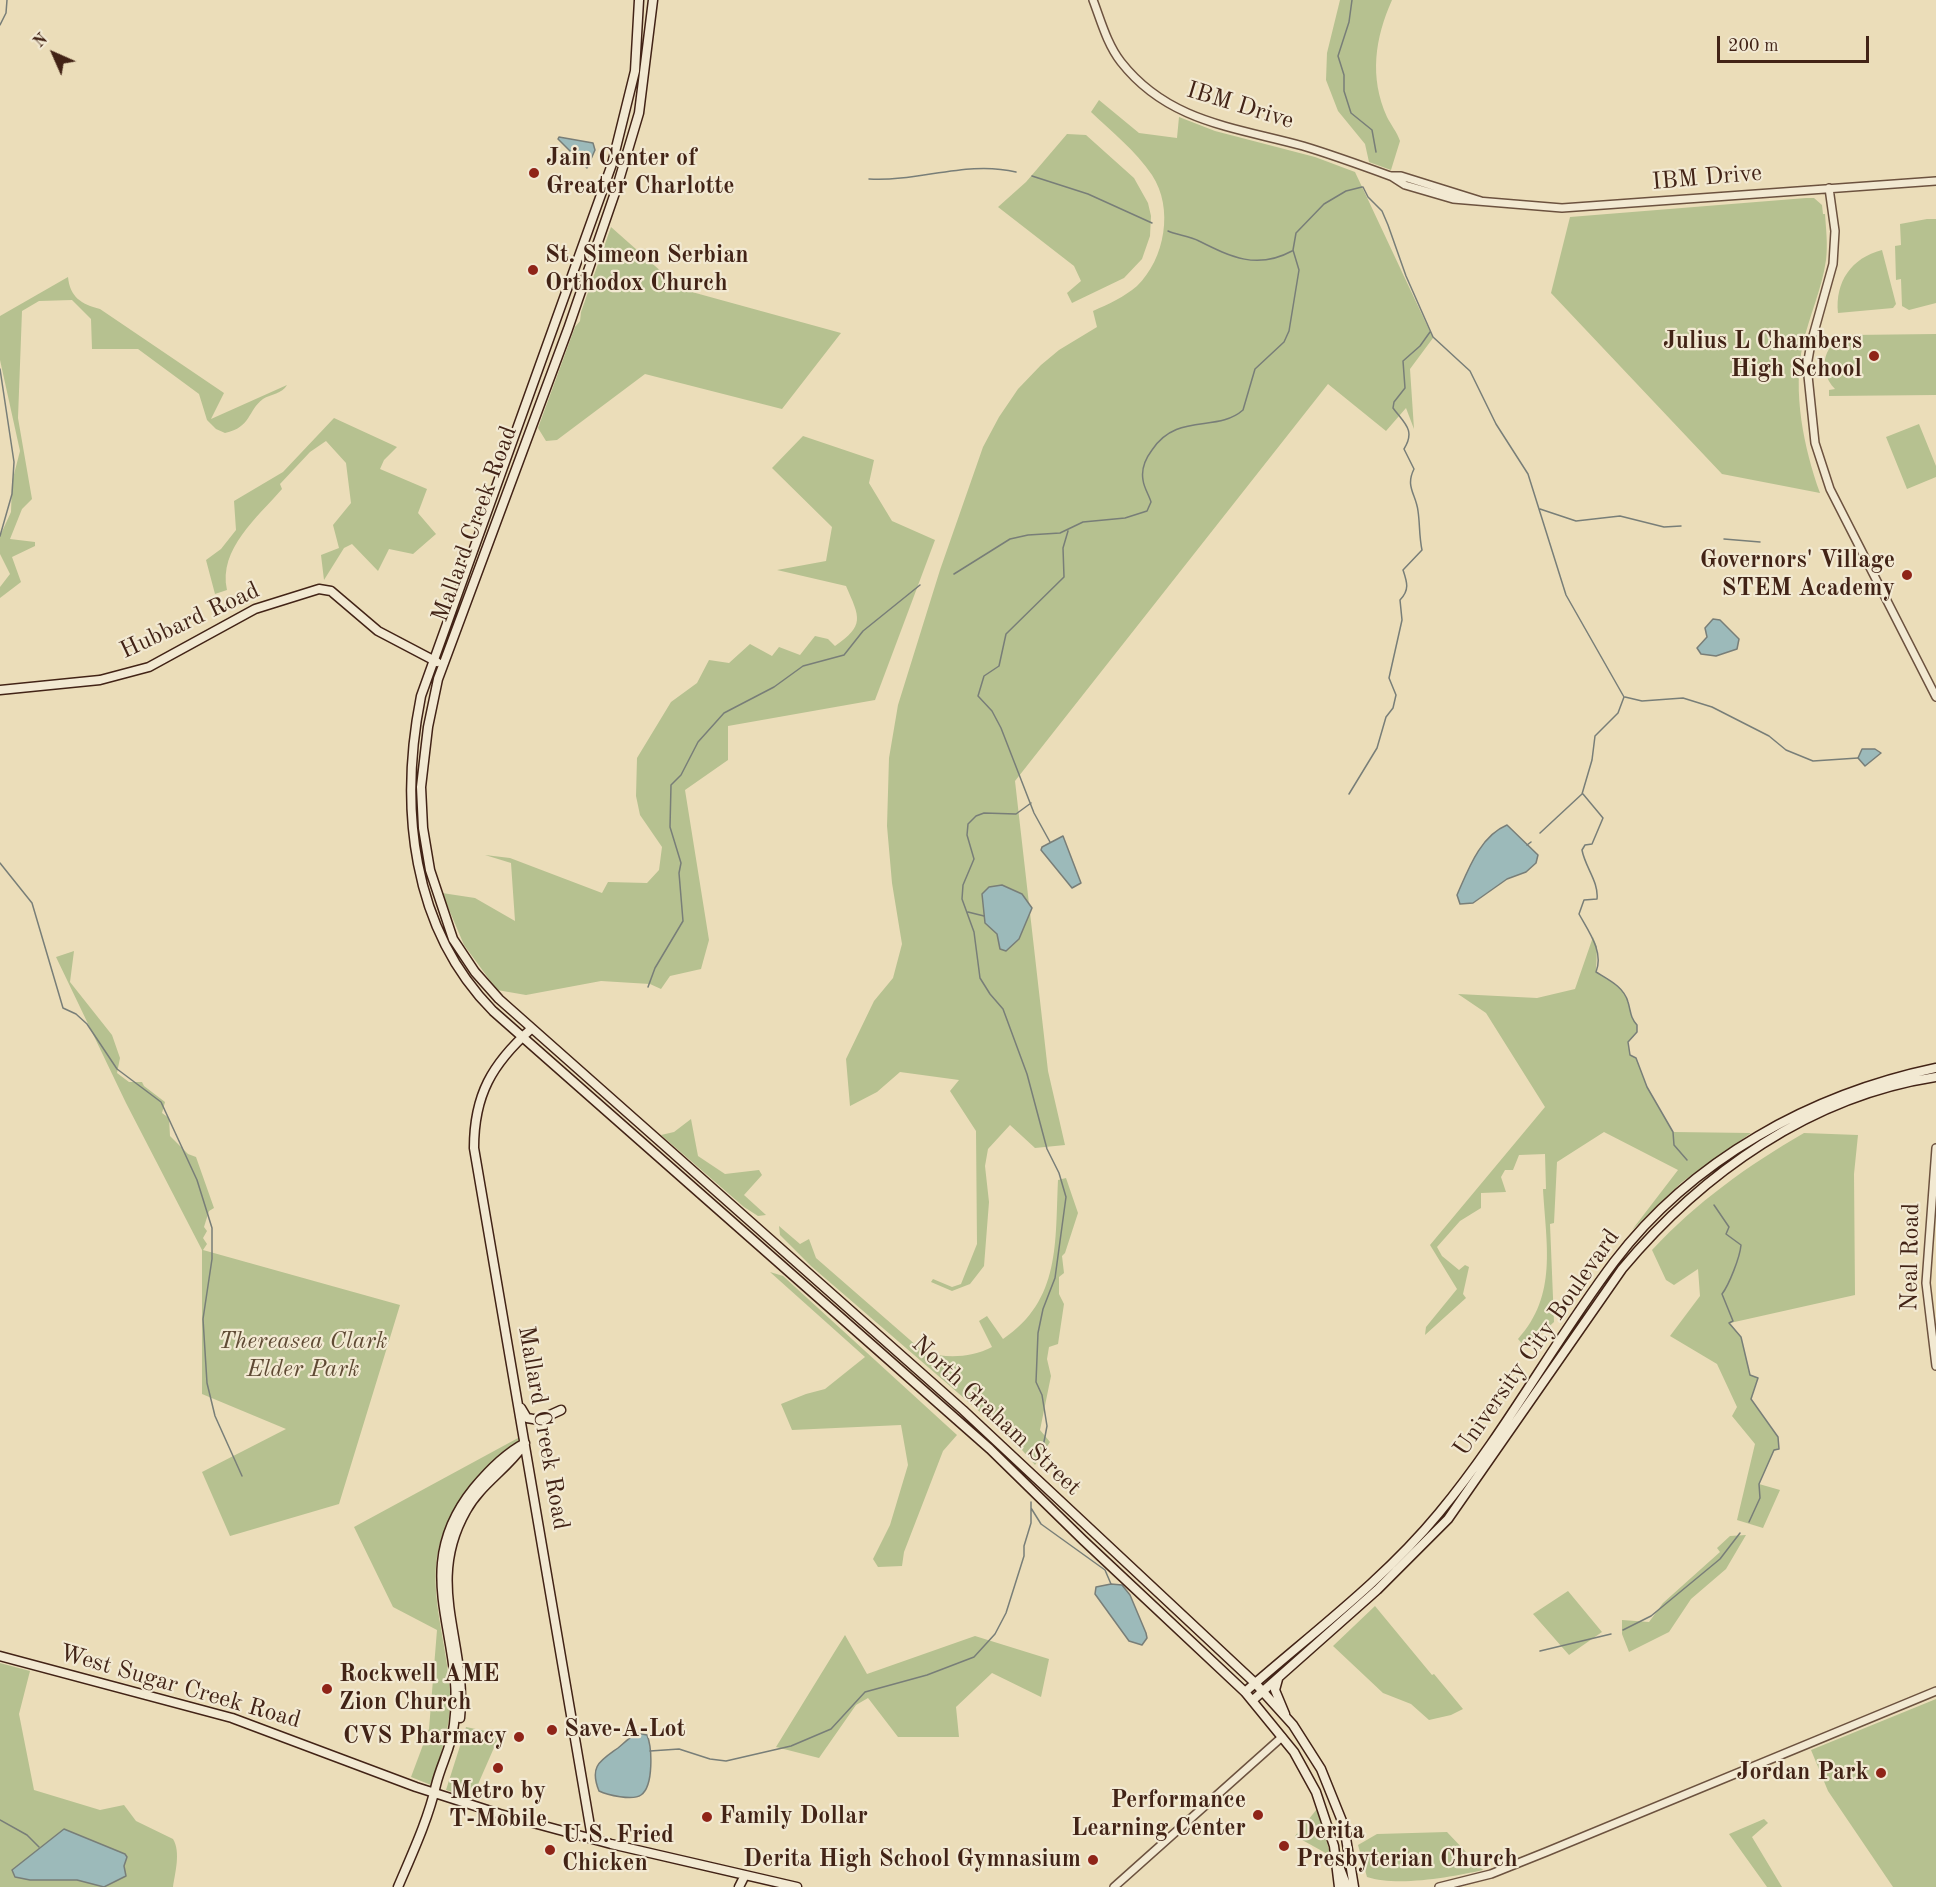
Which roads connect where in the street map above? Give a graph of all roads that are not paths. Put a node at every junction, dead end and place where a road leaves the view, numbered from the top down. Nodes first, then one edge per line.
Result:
1 (639, 0) edge
2 (653, 0) edge
3 (1093, 0) edge
4 (1391, 176) junction
5 (1936, 181) edge
6 (1830, 188) junction
7 (1481, 201) junction
8 (432, 660) junction
9 (443, 666) junction
10 (0, 690) edge
11 (1936, 697) edge
12 (531, 1029) junction
13 (522, 1038) junction
14 (1936, 1068) edge
15 (1936, 1077) edge
16 (1936, 1148) edge
17 (1936, 1366) edge
18 (518, 1402) junction
19 (561, 1410) dead end
20 (525, 1443) junction
21 (529, 1465) junction
22 (505, 1466) junction
23 (0, 1656) edge
24 (1278, 1678) junction
25 (1255, 1683) junction
26 (1262, 1691) junction
27 (1936, 1691) edge
28 (1245, 1692) junction
29 (1253, 1700) junction
30 (1285, 1715) junction
31 (1282, 1737) junction
32 (579, 1764) junction
33 (435, 1793) junction
34 (570, 1833) junction
35 (592, 1838) junction
36 (1337, 1863) junction
37 (745, 1875) junction
38 (398, 1887) edge
39 (739, 1887) edge
40 (797, 1887) edge
41 (1114, 1887) edge
42 (1339, 1887) edge
43 (1347, 1887) edge
44 (1354, 1887) edge
45 (1439, 1887) edge

1 - 8 main road, Mallard Creek Road
2 - 9 main road, Mallard Creek Road
3 - 4 street, IBM Drive
4 - 7 street, IBM Drive
4 - 7 street, IBM Drive
5 - 6 street, IBM Drive
6 - 7 street, IBM Drive
6 - 11 street
8 - 9 main road, Hubbard Road
8 - 10 main road, Hubbard Road
8 - 13 main road, Mallard Creek Road
9 - 12 main road, Mallard Creek Road
12 - 13 main road, Mallard Creek Road
12 - 25 main road, North Graham Street
13 - 18 main road, Mallard Creek Road
13 - 28 main road, North Graham Street
14 - 25 main road, University City Boulevard
15 - 24 main road, University City Boulevard
16 - 17 street, Neal Road
18 - 19 main road
18 - 20 main road, Mallard Creek Road
20 - 21 main road, Mallard Creek Road
20 - 22 main road
20 - 33 main road
21 - 22 main road
21 - 32 main road, Mallard Creek Road
22 - 33 main road
23 - 33 main road, West Sugar Creek Road
24 - 26 main road, University City Boulevard
24 - 30 main road
25 - 26 main road, North Graham Street
25 - 28 main road, University City Boulevard
26 - 29 main road, University City Boulevard
26 - 30 main road, North Graham Street
27 - 45 street
28 - 29 main road, North Graham Street
29 - 31 main road, North Graham Street
30 - 44 main road, North Graham Street
31 - 36 main road, North Graham Street
31 - 41 street
32 - 34 main road
32 - 35 main road, Mallard Creek Road
33 - 34 main road, West Sugar Creek Road
33 - 38 main road
34 - 35 main road, West Sugar Creek Road
35 - 37 main road, West Sugar Creek Road
36 - 42 main road, North Graham Street
36 - 43 main road
37 - 39 main road
37 - 40 main road, West Sugar Creek Road

